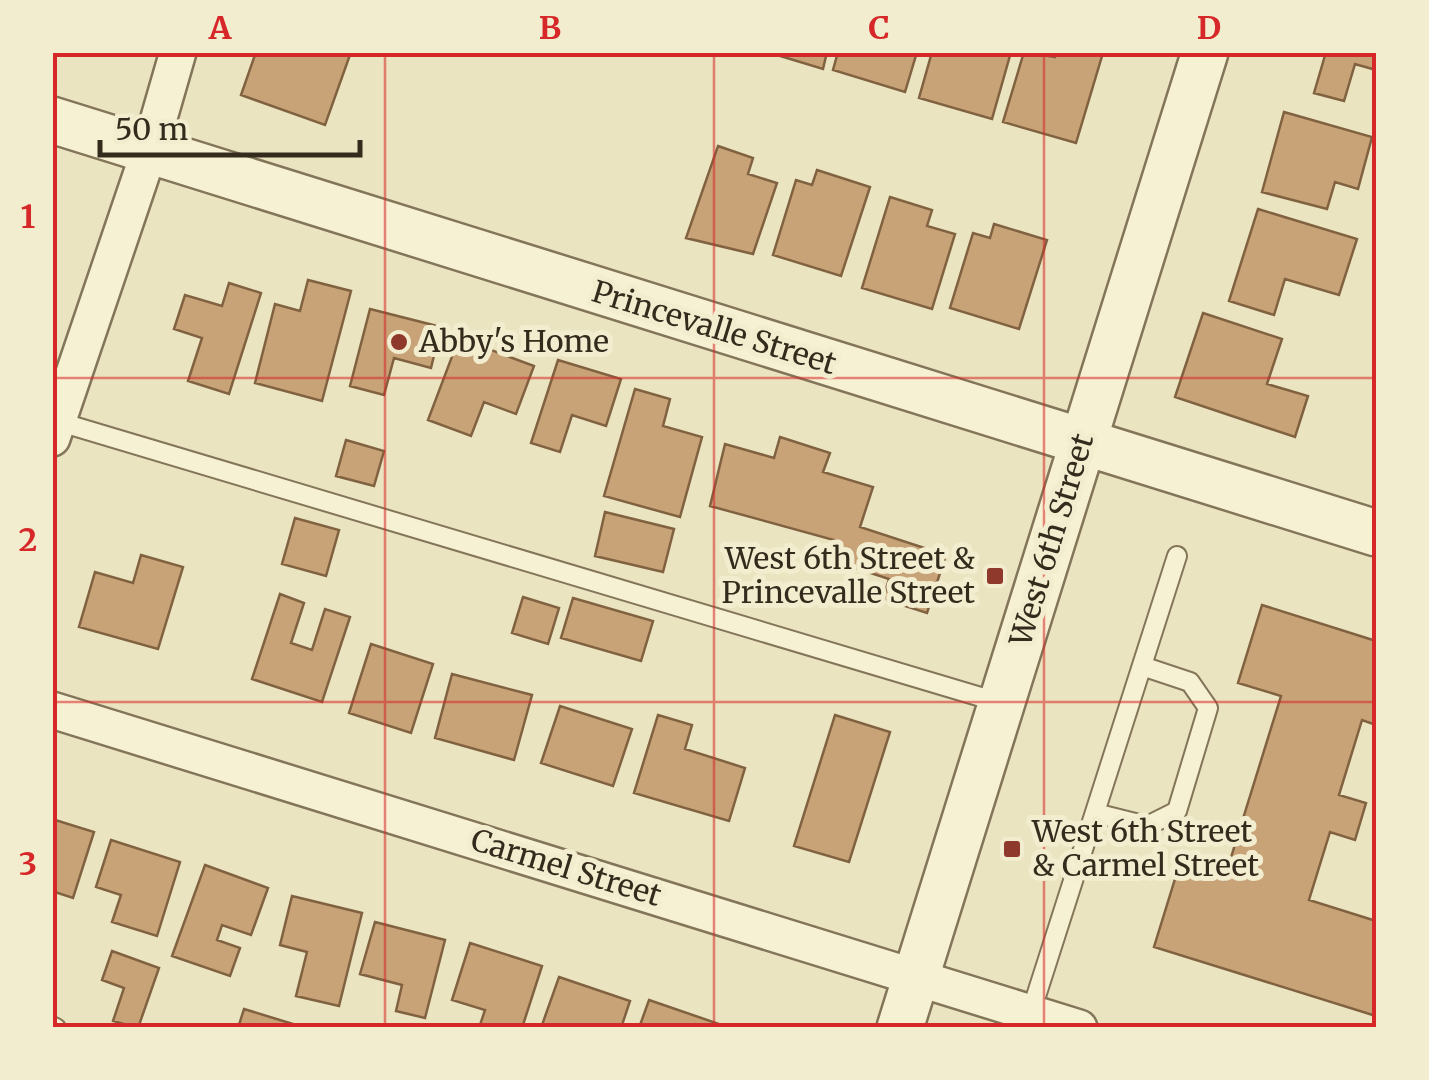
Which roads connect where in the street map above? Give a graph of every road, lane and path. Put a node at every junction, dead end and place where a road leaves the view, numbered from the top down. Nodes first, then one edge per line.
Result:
1 (178, 52) edge
2 (1205, 52) edge
3 (52, 120) edge
4 (150, 150) junction
5 (54, 426) edge
6 (1083, 442) junction
7 (1376, 533) edge
8 (1176, 556) dead end
9 (1142, 666) junction
10 (1001, 703) junction
11 (52, 710) edge
12 (1096, 813) junction
13 (916, 976) junction
14 (1030, 1012) junction
15 (900, 1028) edge
16 (1079, 1028) edge

1 - 4 street
2 - 6 street, West 6th Street
3 - 4 street, Princevalle Street
4 - 5 street
4 - 6 street, Princevalle Street
5 - 10 lane
6 - 7 street, Princevalle Street
6 - 10 street, West 6th Street
8 - 9 lane
9 - 12 lane
9 - 12 lane
10 - 13 street, West 6th Street
11 - 13 street, Carmel Street
12 - 14 lane
13 - 14 street, Carmel Street
13 - 15 street, West 6th Street
14 - 16 street, Carmel Street

